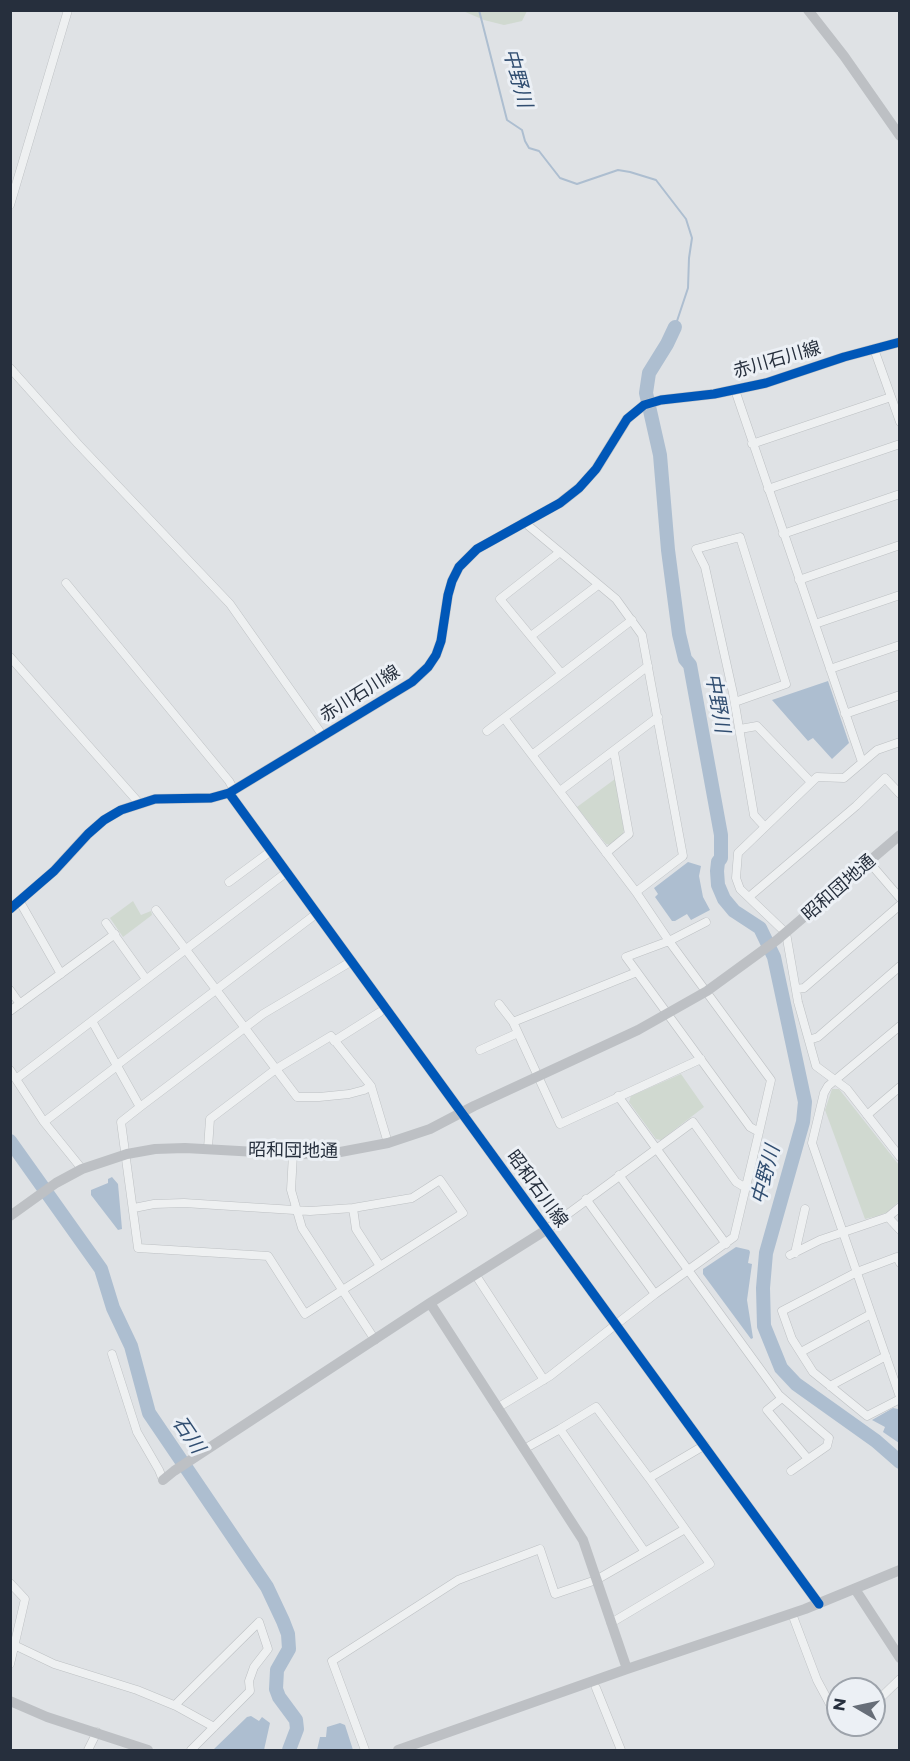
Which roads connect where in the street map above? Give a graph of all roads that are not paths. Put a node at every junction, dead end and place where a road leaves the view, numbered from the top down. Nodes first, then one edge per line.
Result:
1 (68, 10) edge
2 (808, 10) edge
3 (900, 136) edge
4 (10, 205) edge
5 (900, 342) edge
6 (874, 349) junction
7 (10, 368) edge
8 (735, 390) junction
9 (891, 397) junction
10 (900, 422) edge
11 (752, 444) junction
12 (900, 444) edge
13 (768, 489) junction
14 (900, 494) edge
15 (524, 522) junction
16 (783, 534) junction
17 (900, 545) edge
18 (560, 552) junction
19 (799, 580) junction
20 (66, 583) dead end
21 (598, 585) junction
22 (900, 595) edge
23 (632, 620) junction
24 (814, 624) junction
25 (531, 636) junction
26 (900, 645) edge
27 (10, 657) edge
28 (648, 666) junction
29 (830, 669) junction
30 (561, 673) junction
31 (900, 696) edge
32 (735, 702) junction
33 (845, 714) junction
34 (658, 717) junction
35 (504, 718) junction
36 (740, 729) junction
37 (487, 730) dead end
38 (323, 736) junction
39 (900, 742) edge
40 (615, 752) junction
41 (532, 755) junction
42 (862, 762) junction
43 (811, 782) junction
44 (232, 791) junction
45 (560, 791) junction
46 (900, 794) edge
47 (139, 803) junction
48 (765, 827) junction
49 (900, 835) edge
50 (271, 851) junction
51 (606, 853) junction
52 (869, 862) junction
53 (287, 872) junction
54 (229, 882) dead end
55 (636, 892) junction
56 (749, 897) junction
57 (900, 898) edge
58 (15, 905) edge
59 (900, 905) edge
60 (156, 910) dead end
61 (316, 914) junction
62 (706, 922) dead end
63 (106, 923) dead end
64 (115, 934) junction
65 (782, 937) junction
66 (669, 941) junction
67 (186, 950) junction
68 (352, 961) junction
69 (900, 966) edge
70 (637, 972) junction
71 (61, 974) junction
72 (146, 979) junction
73 (216, 989) junction
74 (796, 989) junction
75 (10, 990) edge
76 (707, 991) junction
77 (20, 1004) junction
78 (499, 1004) dead end
79 (10, 1011) edge
80 (380, 1012) dead end
81 (668, 1014) junction
82 (92, 1021) junction
83 (513, 1022) junction
84 (900, 1026) edge
85 (245, 1028) junction
86 (518, 1032) junction
87 (809, 1040) junction
88 (334, 1041) junction
89 (480, 1050) dead end
90 (701, 1059) junction
91 (117, 1066) junction
92 (276, 1069) junction
93 (10, 1070) edge
94 (539, 1077) junction
95 (16, 1079) junction
96 (836, 1080) junction
97 (371, 1086) junction
98 (900, 1087) edge
99 (618, 1096) junction
100 (140, 1107) junction
101 (461, 1113) junction
102 (867, 1115) junction
103 (44, 1122) junction
104 (759, 1132) junction
105 (388, 1143) junction
106 (208, 1148) junction
107 (657, 1148) junction
108 (898, 1152) edge
109 (127, 1154) junction
110 (293, 1154) junction
111 (82, 1170) junction
112 (619, 1175) junction
113 (746, 1188) junction
114 (586, 1199) junction
115 (134, 1208) junction
116 (353, 1208) junction
117 (900, 1208) edge
118 (805, 1209) dead end
119 (296, 1210) junction
120 (10, 1216) edge
121 (888, 1217) junction
122 (546, 1230) junction
123 (900, 1230) edge
124 (843, 1232) junction
125 (726, 1244) junction
126 (900, 1263) edge
127 (380, 1266) junction
128 (689, 1271) junction
129 (857, 1272) junction
130 (475, 1274) junction
131 (343, 1290) junction
132 (655, 1294) junction
133 (430, 1303) junction
134 (871, 1314) junction
135 (616, 1324) junction
136 (375, 1340) junction
137 (801, 1352) junction
138 (112, 1354) dead end
139 (886, 1356) junction
140 (544, 1380) junction
141 (830, 1386) junction
142 (782, 1398) junction
143 (900, 1398) edge
144 (498, 1408) junction
145 (560, 1429) junction
146 (705, 1445) junction
147 (524, 1449) junction
148 (808, 1460) junction
149 (791, 1472) dead end
150 (649, 1478) junction
151 (163, 1480) joint
152 (685, 1529) junction
153 (645, 1552) junction
154 (900, 1570) edge
155 (596, 1580) junction
156 (10, 1583) edge
157 (855, 1589) junction
158 (819, 1604) junction
159 (794, 1620) dead end
160 (611, 1623) junction
161 (13, 1645) edge
162 (900, 1658) edge
163 (10, 1664) edge
164 (627, 1669) junction
165 (900, 1680) edge
166 (597, 1688) dead end
167 (886, 1693) edge
168 (826, 1697) edge
169 (10, 1701) edge
170 (175, 1705) junction
171 (214, 1727) junction
172 (97, 1732) junction
173 (88, 1750) edge
174 (148, 1750) edge
175 (191, 1750) edge
176 (365, 1750) edge
177 (398, 1750) edge
178 (621, 1750) edge

1 - 4 street
2 - 3 street
5 - 6 street, 赤川石川線
6 - 8 street, 赤川石川線
6 - 9 street
7 - 38 street
8 - 11 street
8 - 15 street, 赤川石川線
9 - 10 street
9 - 11 street
11 - 13 street
12 - 13 street
13 - 16 street
14 - 16 street
15 - 18 street
15 - 38 street, 赤川石川線
16 - 19 street
17 - 19 street
18 - 21 street
18 - 25 street
19 - 24 street
20 - 44 street
21 - 23 street
21 - 25 street
22 - 24 street
23 - 28 street
23 - 30 street
24 - 29 street
25 - 30 street
26 - 29 street
27 - 47 street
28 - 34 street
28 - 41 street
29 - 33 street
30 - 35 street
31 - 33 street
32 - 32 street
32 - 36 street
33 - 42 street
34 - 40 street
34 - 55 street
35 - 37 street
35 - 41 street
36 - 43 street
36 - 48 street
38 - 44 street, 赤川石川線
39 - 42 street
40 - 45 street
40 - 51 street
41 - 45 street
42 - 43 street
43 - 48 street
44 - 47 street, 赤川石川線
44 - 50 street, 昭和石川線
45 - 51 street
46 - 56 street
47 - 58 street, 赤川石川線
48 - 56 street
49 - 52 street, 昭和団地通
50 - 53 street, 昭和石川線
50 - 54 street
51 - 55 street
52 - 57 street
52 - 65 street, 昭和団地通
53 - 61 street, 昭和石川線
53 - 67 street
55 - 66 street
56 - 65 street
58 - 71 street
59 - 74 street
60 - 67 street
61 - 68 street, 昭和石川線
61 - 73 street
62 - 66 street
63 - 64 street
64 - 71 street
64 - 72 street
65 - 74 street
65 - 76 street, 昭和団地通
66 - 70 street
66 - 76 street
67 - 72 street
67 - 73 street
68 - 85 street
68 - 101 street, 昭和石川線
69 - 87 street
70 - 81 street
70 - 83 street
71 - 77 street
72 - 82 street
73 - 85 street
73 - 91 street
74 - 87 street
75 - 77 street
76 - 81 street, 昭和団地通
76 - 104 street
77 - 79 street
78 - 83 street
80 - 88 street
81 - 90 street
81 - 94 street, 昭和団地通
82 - 91 street
82 - 95 street
83 - 86 street
84 - 96 street
85 - 92 street
85 - 100 street
86 - 89 street
86 - 94 street
87 - 96 street
88 - 92 street
88 - 97 street
90 - 99 street
90 - 104 street
91 - 100 street
91 - 103 street
92 - 97 street
92 - 106 street
93 - 95 street
94 - 99 street
94 - 101 street, 昭和団地通
95 - 103 street
96 - 102 street
96 - 124 street
97 - 105 street
98 - 102 street
99 - 107 street
100 - 109 street
101 - 105 street, 昭和団地通
101 - 122 street, 昭和石川線
102 - 108 street
103 - 111 street
104 - 113 street
105 - 110 street, 昭和団地通
106 - 109 street, 昭和団地通
106 - 110 street, 昭和団地通
107 - 112 street
107 - 113 street
107 - 125 street
109 - 111 street, 昭和団地通
109 - 115 street
110 - 119 street
111 - 120 street, 昭和団地通
112 - 114 street
112 - 128 street
113 - 125 street
114 - 122 street
114 - 132 street
115 - 119 street
115 - 131 street
116 - 119 street
116 - 127 street
116 - 127 street
117 - 121 street
118 - 124 street
119 - 131 street
121 - 123 street
121 - 124 street
122 - 130 street
122 - 135 street, 昭和石川線
124 - 129 street
125 - 128 street
126 - 129 street
127 - 131 street
128 - 132 street
128 - 142 street
129 - 134 street
129 - 137 street
130 - 133 street
130 - 140 street
131 - 136 street
132 - 135 street
133 - 136 street
133 - 144 street
134 - 137 street
134 - 139 street
135 - 140 street
135 - 146 street, 昭和石川線
136 - 151 street
137 - 141 street
138 - 151 street
139 - 141 street
139 - 143 street
140 - 144 street
141 - 143 street
142 - 148 street
142 - 148 street
144 - 147 street
145 - 147 street
145 - 150 street
145 - 153 street
146 - 150 street
146 - 158 street, 昭和石川線
147 - 155 street
148 - 149 street
150 - 152 street
152 - 153 street
152 - 160 street
153 - 155 street
154 - 157 street
155 - 160 street
155 - 176 street
156 - 161 street
157 - 158 street
157 - 162 street
158 - 164 street
159 - 168 street
160 - 164 street
161 - 163 street
161 - 170 street
164 - 177 street
165 - 167 street
166 - 178 street
169 - 172 street
170 - 171 street
170 - 171 street
171 - 175 street
172 - 173 street
172 - 174 street

